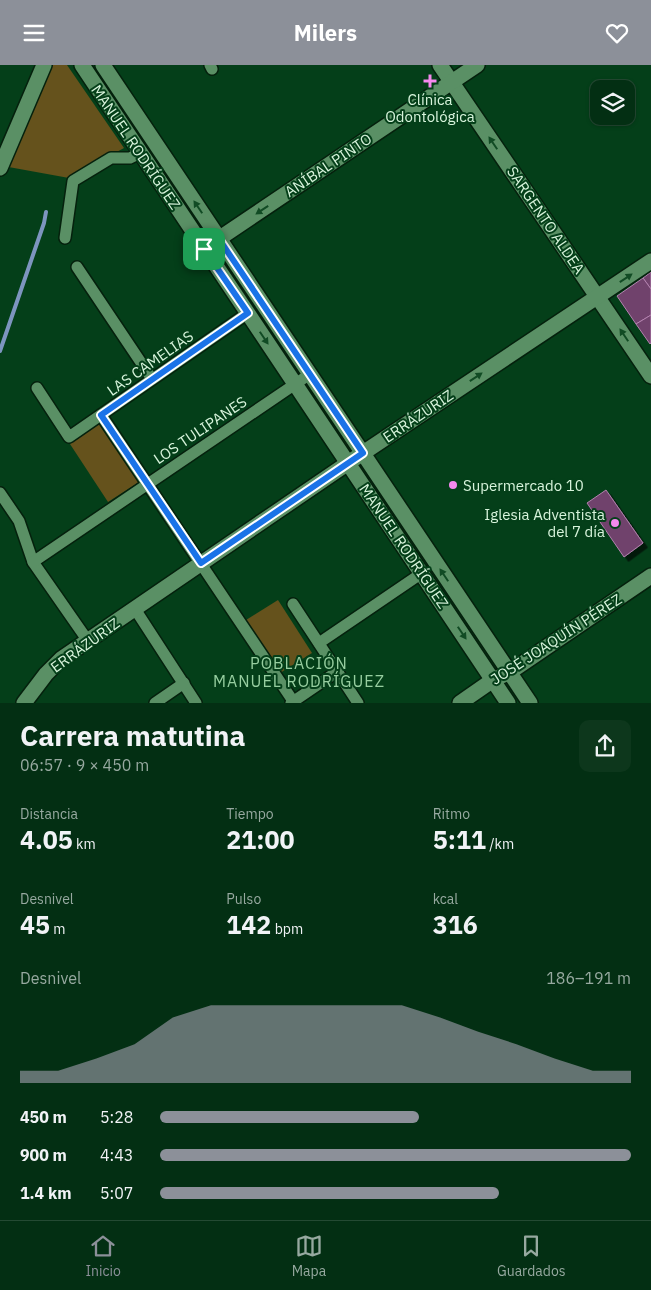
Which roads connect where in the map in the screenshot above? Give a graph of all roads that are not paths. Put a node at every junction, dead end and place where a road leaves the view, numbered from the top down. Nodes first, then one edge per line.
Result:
1 (44, 65) edge
2 (82, 65) edge
3 (104, 65) edge
4 (440, 65) edge
5 (477, 65) edge
6 (452, 82) junction
7 (140, 153) junction
8 (0, 169) edge
9 (65, 239) dead end
10 (219, 239) junction
11 (204, 249) junction
12 (651, 261) edge
13 (77, 267) dead end
14 (597, 297) junction
15 (248, 313) junction
16 (310, 374) junction
17 (651, 376) edge
18 (152, 379) junction
19 (295, 384) junction
20 (37, 388) dead end
21 (101, 415) junction
22 (363, 453) junction
23 (348, 463) junction
24 (148, 484) junction
25 (0, 493) edge
26 (33, 562) junction
27 (201, 563) junction
28 (422, 573) junction
29 (651, 576) edge
30 (293, 604) dead end
31 (134, 609) junction
32 (88, 641) junction
33 (319, 643) junction
34 (338, 671) junction
35 (510, 672) junction
36 (494, 680) junction
37 (184, 683) junction
38 (292, 702) edge
39 (24, 703) edge
40 (154, 703) edge
41 (196, 703) edge
42 (358, 703) edge
43 (460, 703) edge
44 (508, 703) edge
45 (530, 703) edge

1 - 8 street
2 - 7 street, MANUEL RODRÍGUEZ
10 -> 3 street, MANUEL RODRÍGUEZ
4 - 6 street, SARGENTO ALDEA
5 - 6 street, ANÍBAL PINTO
6 -> 10 street, ANÍBAL PINTO
14 -> 6 street, SARGENTO ALDEA
7 - 9 street
7 - 11 street, MANUEL RODRÍGUEZ
10 - 11 street, ANÍBAL PINTO
10 - 16 street, MANUEL RODRÍGUEZ
11 - 15 street, MANUEL RODRÍGUEZ
14 -> 12 street, ERRÁZURIZ
13 - 18 street
17 -> 14 street, SARGENTO ALDEA
22 -> 14 street, ERRÁZURIZ
15 - 18 street, LAS CAMELIAS
15 -> 19 street, MANUEL RODRÍGUEZ
16 - 19 street, LOS TULIPANES
16 - 22 street, MANUEL RODRÍGUEZ
18 - 21 street, LAS CAMELIAS
19 - 23 street, MANUEL RODRÍGUEZ
19 - 24 street, LOS TULIPANES
20 - 21 street, LAS CAMELIAS
21 - 24 street
22 - 23 street, ERRÁZURIZ
35 -> 22 street, MANUEL RODRÍGUEZ
23 - 27 street, ERRÁZURIZ
23 - 28 street, MANUEL RODRÍGUEZ
24 - 26 street, LOS TULIPANES
24 - 27 street
25 - 26 street
26 - 32 street
27 - 31 street, ERRÁZURIZ
27 - 38 street
28 - 33 street
28 -> 36 street, MANUEL RODRÍGUEZ
29 - 35 street, JOSÉ JOAQUÍN PÉREZ
30 - 33 street
31 - 32 street, ERRÁZURIZ
31 - 37 street
32 - 39 street, ERRÁZURIZ
33 - 34 street
34 - 38 street
34 - 42 street
35 - 36 street, JOSÉ JOAQUÍN PÉREZ
35 - 45 street, MANUEL RODRÍGUEZ
36 - 43 street, JOSÉ JOAQUÍN PÉREZ
36 - 44 street, MANUEL RODRÍGUEZ
37 - 40 street
37 - 41 street

